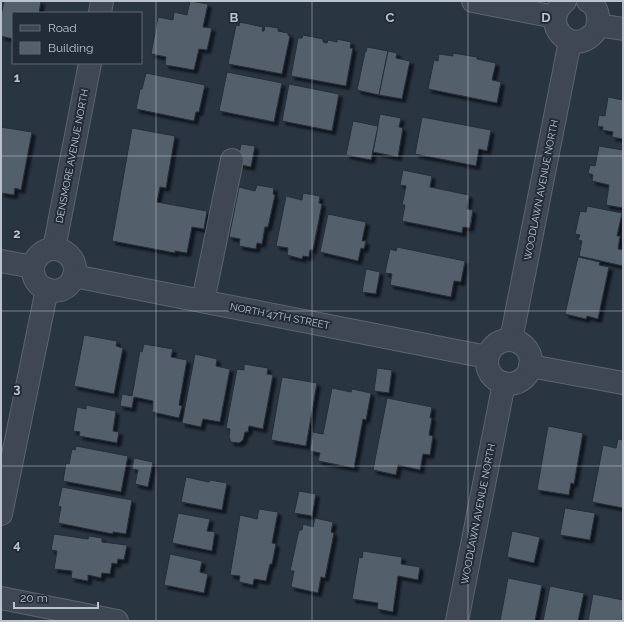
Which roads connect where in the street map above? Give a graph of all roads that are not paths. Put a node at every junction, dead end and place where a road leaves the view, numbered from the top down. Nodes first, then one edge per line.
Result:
1 (102, 1) edge
2 (474, 1) edge
3 (588, 1) edge
4 (560, 9) edge
5 (100, 12) edge
6 (598, 25) junction
7 (623, 30) edge
8 (570, 40) junction
9 (90, 64) edge
10 (232, 160) dead end
11 (54, 249) junction
12 (1, 261) edge
13 (33, 267) junction
14 (74, 276) junction
15 (47, 289) junction
16 (203, 301) junction
17 (511, 340) junction
18 (487, 357) junction
19 (530, 366) junction
20 (504, 383) junction
21 (623, 383) edge
22 (1, 514) edge
23 (1, 598) edge
24 (117, 621) edge
25 (457, 621) edge

1 - 5 street
2 - 4 street
3 - 6 street
4 - 8 street
6 - 7 street
6 - 8 street
8 - 17 street, WOODLAWN AVENUE NORTH
9 - 11 street, DENSMORE AVENUE NORTH
10 - 16 street
11 - 13 street
11 - 14 street
12 - 13 street
13 - 15 street
14 - 15 street
14 - 16 street, NORTH 47TH STREET
15 - 22 street
16 - 18 street, NORTH 47TH STREET
17 - 18 street
17 - 19 street
18 - 20 street
19 - 20 street
19 - 21 street
20 - 25 street, WOODLAWN AVENUE NORTH
23 - 24 street

